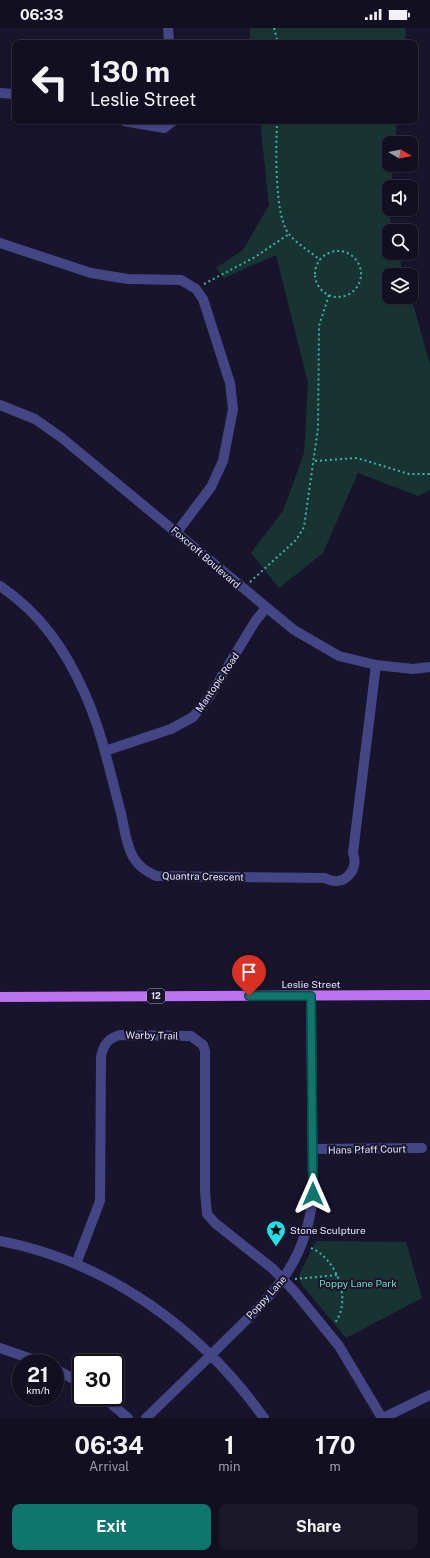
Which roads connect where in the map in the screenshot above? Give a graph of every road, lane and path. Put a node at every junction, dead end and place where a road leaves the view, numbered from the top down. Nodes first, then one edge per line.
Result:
1 (168, 28) edge
2 (274, 28) edge
3 (169, 40) edge
4 (277, 40) edge
5 (0, 93) edge
6 (12, 94) edge
7 (141, 124) edge
8 (169, 124) edge
9 (277, 124) edge
10 (289, 234) junction
11 (0, 243) edge
12 (320, 260) junction
13 (196, 289) junction
14 (329, 295) junction
15 (0, 405) edge
16 (315, 461) junction
17 (430, 474) edge
18 (177, 532) junction
19 (0, 586) edge
20 (243, 588) junction
21 (266, 608) junction
22 (376, 665) junction
23 (430, 667) edge
24 (105, 751) junction
25 (430, 995) edge
26 (311, 996) junction
27 (0, 997) edge
28 (422, 1148) dead end
29 (313, 1149) junction
30 (0, 1241) edge
31 (311, 1248) dead end
32 (76, 1264) junction
33 (338, 1275) junction
34 (294, 1279) dead end
35 (283, 1280) junction
36 (334, 1324) dead end
37 (0, 1348) edge
38 (17, 1354) edge
39 (212, 1354) junction
40 (430, 1395) edge
41 (113, 1406) edge
42 (128, 1418) edge
43 (146, 1418) edge
44 (264, 1418) edge
45 (382, 1418) edge

1 - 3 street
2 - 4 path
5 - 6 street
7 - 8 street
9 - 10 path
10 - 12 path
10 - 13 path
11 - 13 street
12 - 14 path
12 - 14 path
13 - 18 street
14 - 16 path
15 - 18 street, Foxcroft Boulevard
16 - 17 path
16 - 20 path
18 - 20 street, Foxcroft Boulevard
19 - 24 street, Quantra Crescent
20 - 21 street, Foxcroft Boulevard
21 - 22 street, Foxcroft Boulevard
21 - 24 street, Mantopic Road
22 - 23 street, Foxcroft Boulevard
22 - 24 street, Quantra Crescent
25 - 26 main road, Leslie Street / 12
26 - 27 main road, Leslie Street / 12
26 - 29 street, Poppy Lane
28 - 29 street, Hans Pfaff Court
29 - 35 street, Poppy Lane
30 - 32 street
31 - 33 path
32 - 35 street, Warby Trail
32 - 39 street
33 - 34 path
33 - 36 path
35 - 39 street, Poppy Lane
35 - 45 street, Warby Trail
37 - 38 street
39 - 43 street, Poppy Lane
39 - 44 street
40 - 45 street
41 - 42 street

